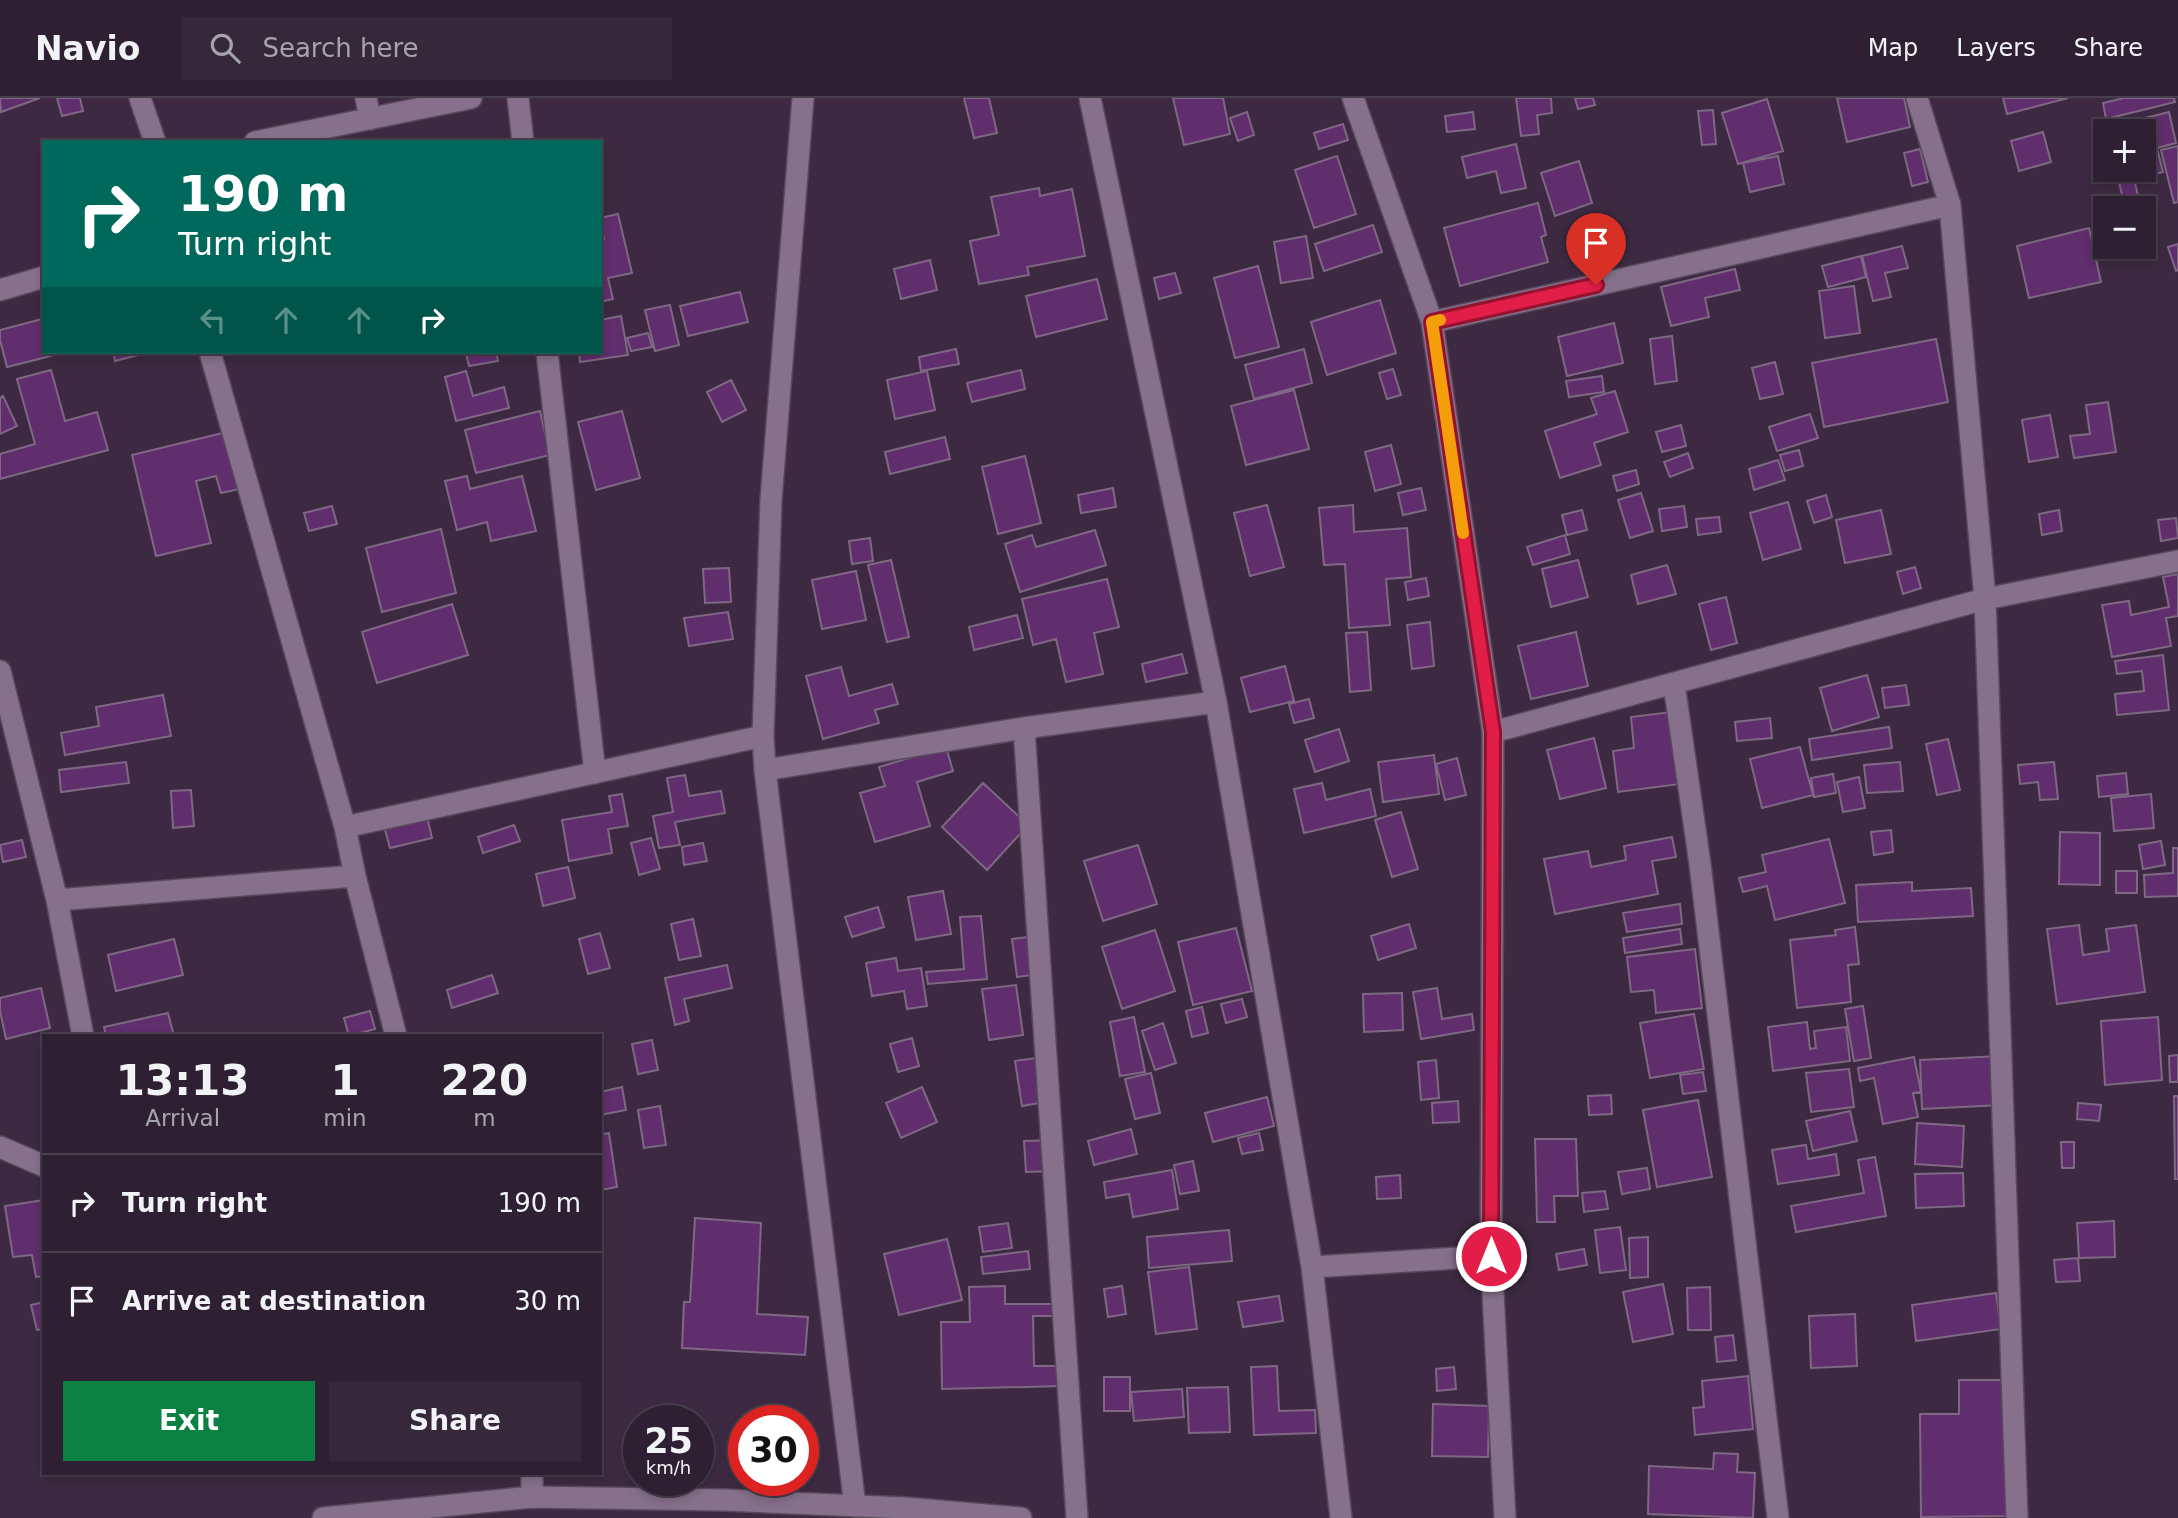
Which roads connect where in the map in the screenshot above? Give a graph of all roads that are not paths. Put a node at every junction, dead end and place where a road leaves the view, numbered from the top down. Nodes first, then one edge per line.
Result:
1 (140, 98) edge
2 (366, 98) edge
3 (471, 98) edge
4 (518, 98) edge
5 (803, 98) edge
6 (1090, 98) edge
7 (1353, 98) edge
8 (1917, 98) edge
9 (370, 120) junction
10 (154, 140) edge
11 (265, 140) edge
12 (523, 140) edge
13 (1950, 205) junction
14 (42, 278) edge
15 (0, 290) edge
16 (1432, 322) junction
17 (211, 354) edge
18 (547, 354) edge
19 (2178, 562) edge
20 (1985, 599) junction
21 (0, 671) edge
22 (1674, 684) junction
23 (1216, 702) junction
24 (1024, 728) junction
25 (1493, 732) junction
26 (763, 736) junction
27 (765, 770) junction
28 (594, 773) junction
29 (345, 827) junction
30 (355, 876) junction
31 (57, 900) junction
32 (83, 1034) edge
33 (395, 1034) edge
34 (0, 1147) edge
35 (42, 1165) edge
36 (1491, 1256) junction
37 (1312, 1267) junction
38 (531, 1475) edge
39 (532, 1497) junction
40 (855, 1506) junction
41 (323, 1518) edge
42 (1021, 1518) edge
43 (1077, 1518) edge
44 (1341, 1518) edge
45 (1505, 1518) edge
46 (1778, 1518) edge
47 (2017, 1518) edge

1 - 10 street
2 - 9 street
3 - 9 street
4 - 12 street
5 - 26 street
6 - 23 street
7 - 16 street
8 - 13 street
9 - 11 street
13 - 16 street
13 - 20 street
14 - 15 street
16 - 25 street
17 - 29 street
18 - 28 street
19 - 20 street
20 - 22 street
20 - 47 street
21 - 31 street
22 - 25 street
22 - 46 street
23 - 24 street
23 - 37 street
24 - 27 street
24 - 43 street
25 - 36 street
26 - 27 street
26 - 28 street
27 - 40 street
28 - 29 street
29 - 30 street
30 - 31 street
30 - 33 street
31 - 32 street
34 - 35 street
36 - 37 street
36 - 45 street
37 - 44 street
38 - 39 street
39 - 40 street
39 - 41 street
40 - 42 street

